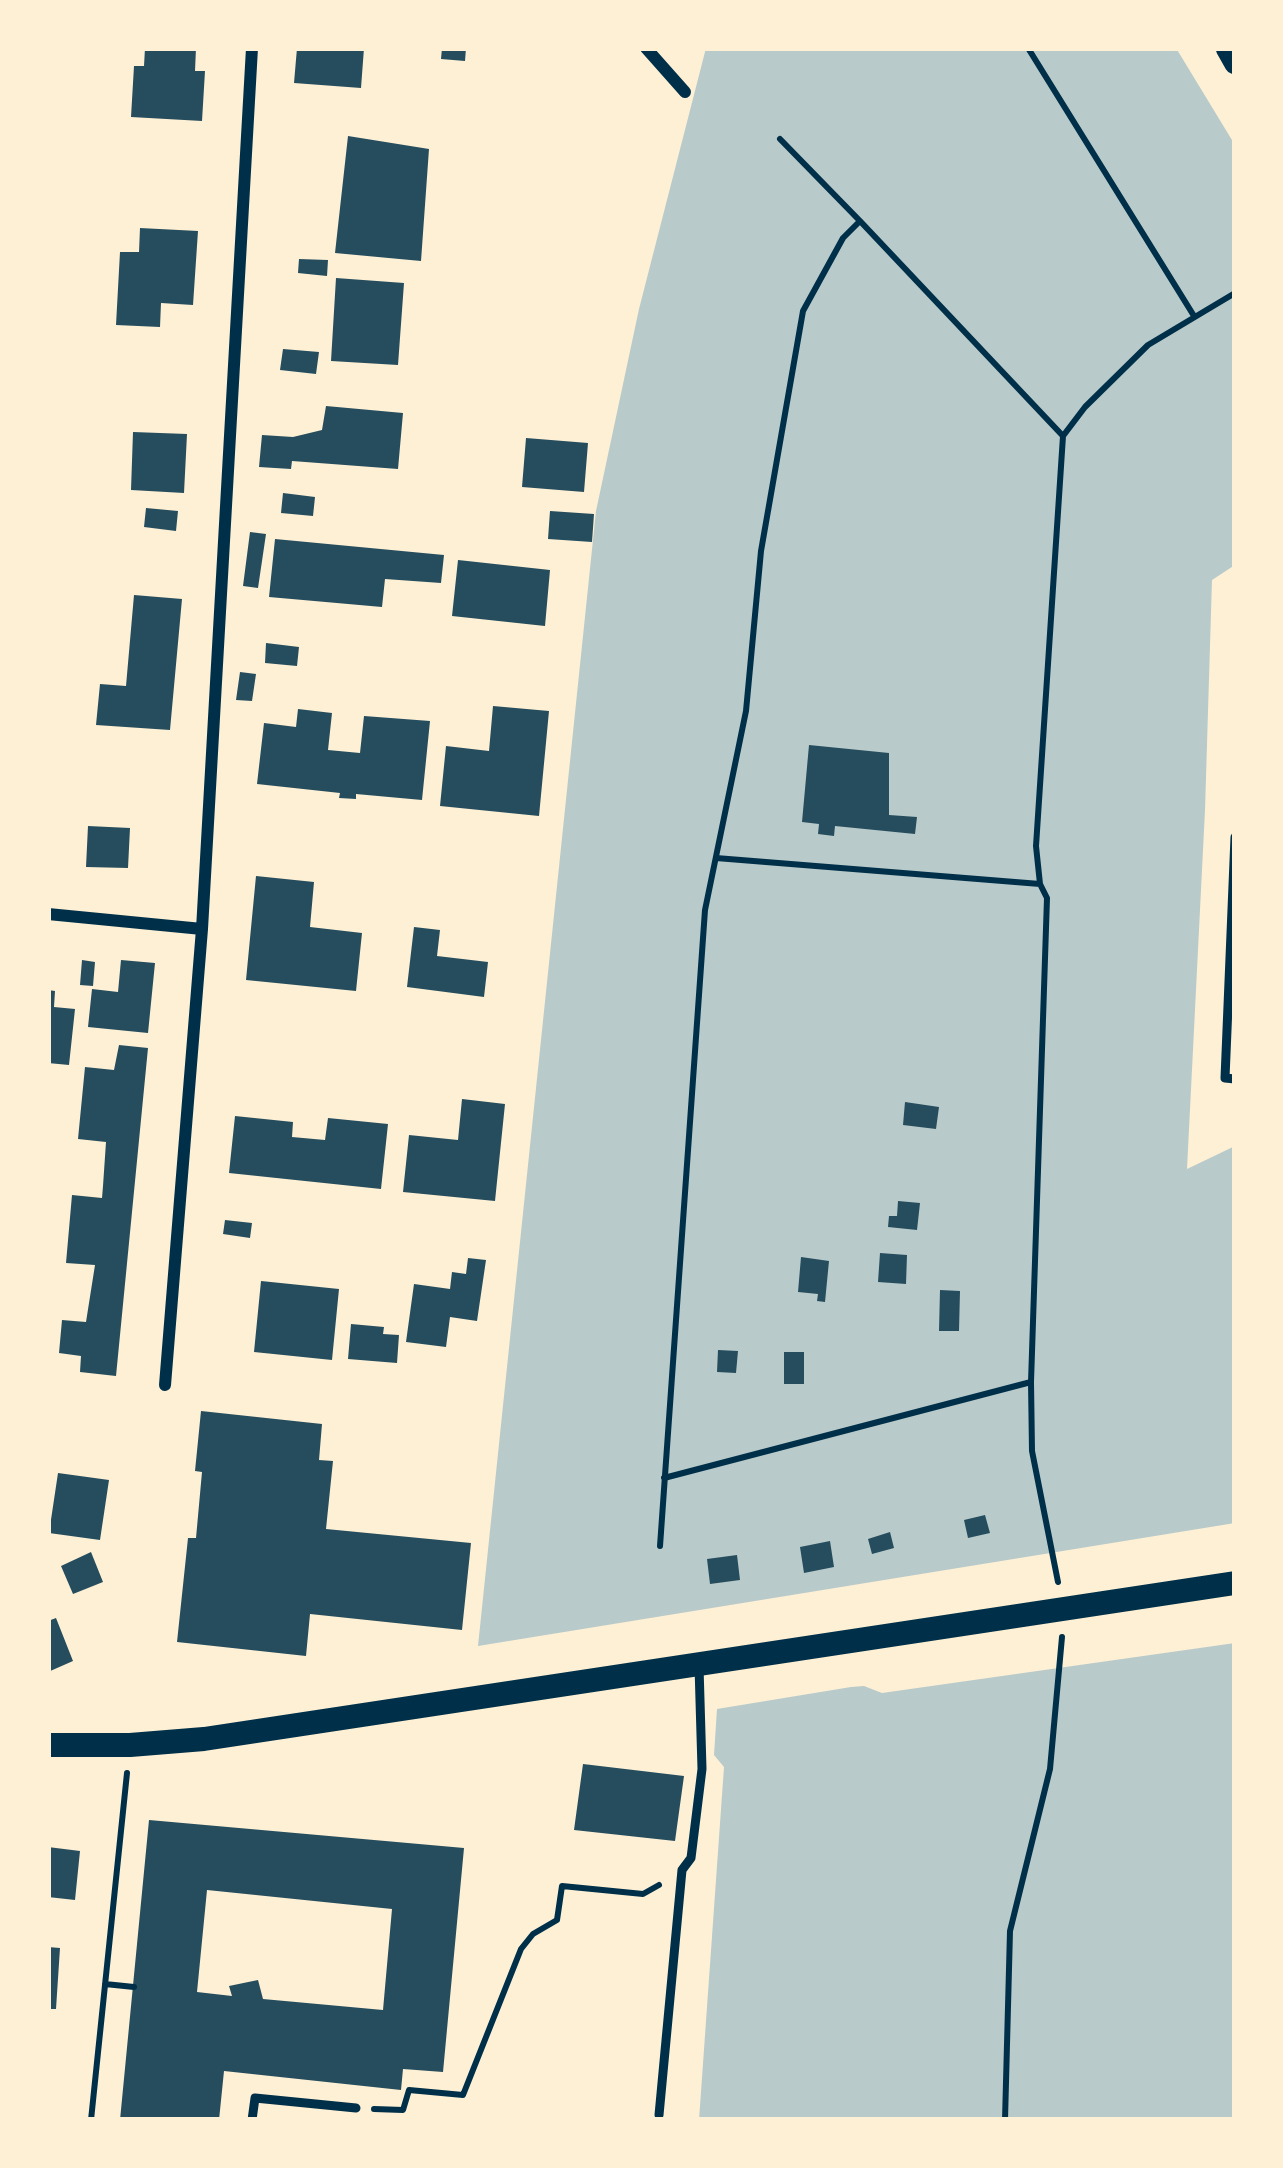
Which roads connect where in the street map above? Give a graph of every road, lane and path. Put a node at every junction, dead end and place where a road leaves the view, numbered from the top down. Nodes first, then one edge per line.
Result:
1 (252, 48) edge
2 (646, 48) edge
3 (1028, 48) edge
4 (1226, 48) edge
5 (1235, 64) edge
6 (685, 92) dead end
7 (780, 140) dead end
8 (860, 221) junction
9 (1235, 293) edge
10 (1194, 316) junction
11 (1063, 436) junction
12 (1235, 837) edge
13 (716, 858) junction
14 (1040, 884) junction
15 (48, 914) edge
16 (202, 929) junction
17 (1235, 1079) edge
18 (1031, 1382) junction
19 (165, 1385) dead end
20 (664, 1478) junction
21 (660, 1546) dead end
22 (1235, 1583) edge
23 (1063, 1610) junction
24 (699, 1666) junction
25 (48, 1745) edge
26 (130, 1745) junction
27 (682, 1870) junction
28 (105, 1984) junction
29 (134, 1987) dead end
30 (356, 2108) joint
31 (659, 2115) dead end
32 (91, 2120) edge
33 (252, 2120) edge
34 (1005, 2120) edge

1 - 16 street
2 - 6 street
3 - 10 path
4 - 5 street
7 - 8 path
8 - 11 path
8 - 13 path
9 - 10 path
10 - 11 path
11 - 14 path
12 - 17 lane
13 - 14 path
13 - 20 path
14 - 18 path
15 - 16 street
16 - 19 street
18 - 20 path
18 - 23 path
20 - 21 path
22 - 23 main road
23 - 24 main road
23 - 34 path
24 - 26 main road
24 - 27 lane
25 - 26 main road
26 - 28 path
27 - 30 path
27 - 31 lane
28 - 29 path
28 - 32 path
30 - 33 lane

